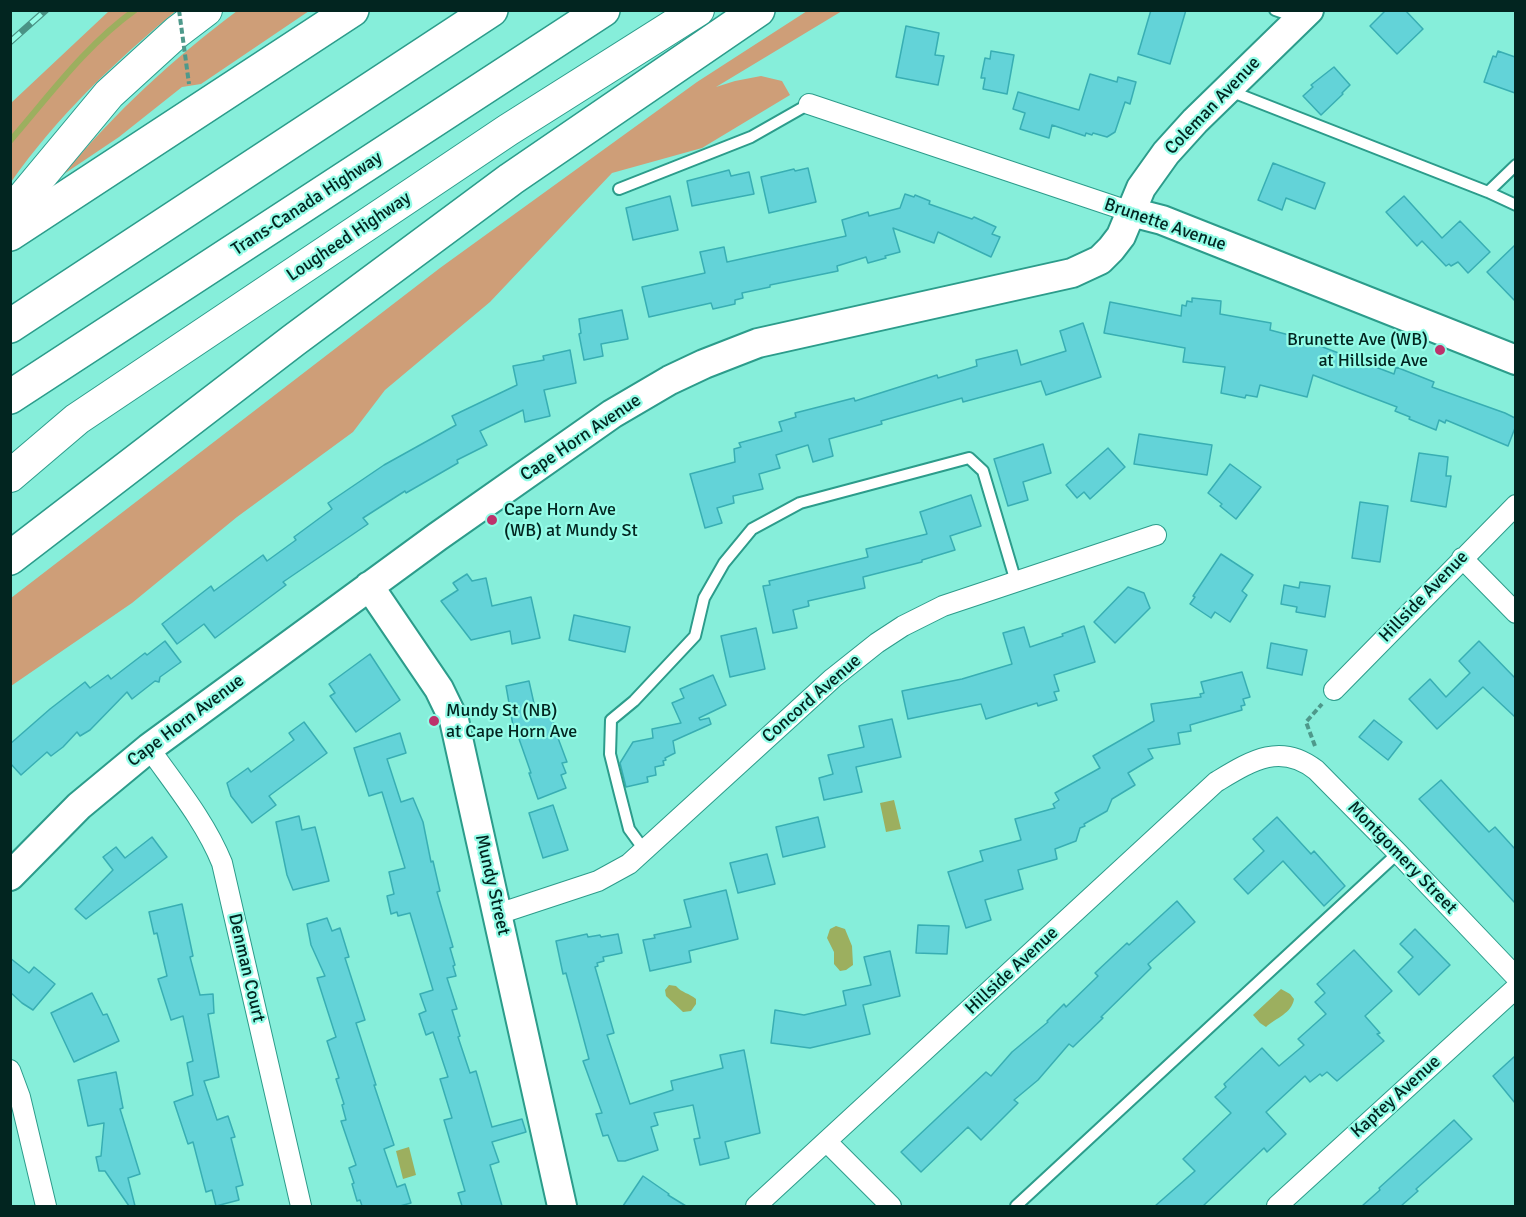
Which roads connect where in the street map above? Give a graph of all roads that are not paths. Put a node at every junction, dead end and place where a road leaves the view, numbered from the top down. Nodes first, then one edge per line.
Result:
1 (206, 10) edge
2 (352, 10) edge
3 (491, 10) edge
4 (603, 10) edge
5 (698, 10) edge
6 (758, 10) edge
7 (1295, 13) edge
8 (1227, 90) junction
9 (809, 104) joint
10 (1515, 165) edge
11 (620, 189) dead end
12 (1488, 192) junction
13 (1515, 204) edge
14 (1131, 212) junction
15 (10, 213) edge
16 (10, 234) edge
17 (10, 326) edge
18 (1515, 360) edge
19 (10, 397) edge
20 (10, 476) edge
21 (1515, 505) edge
22 (1156, 535) dead end
23 (10, 558) edge
24 (1462, 558) junction
25 (1016, 582) junction
26 (369, 586) junction
27 (1515, 613) edge
28 (1334, 690) road end
29 (150, 748) junction
30 (1278, 754) joint
31 (645, 851) junction
32 (1398, 853) junction
33 (10, 876) edge
34 (498, 914) junction
35 (1515, 977) edge
36 (1515, 988) edge
37 (10, 1071) edge
38 (827, 1142) junction
39 (1281, 1205) edge
40 (46, 1206) edge
41 (301, 1206) edge
42 (562, 1206) edge
43 (756, 1206) edge
44 (891, 1206) edge
45 (1016, 1206) edge

1 - 15 main road
2 - 16 highway
3 - 17 highway
4 - 19 highway, Trans-Canada Highway
5 - 20 main road, Lougheed Highway
6 - 23 highway
7 - 8 street, Coleman Avenue
8 - 12 lane
8 - 14 street, Coleman Avenue
9 - 11 lane
9 - 14 street, Brunette Avenue
10 - 12 lane
12 - 13 lane
14 - 18 street, Brunette Avenue
14 - 26 street, Cape Horn Avenue
21 - 24 street, Hillside Avenue
22 - 25 street, Concord Avenue
24 - 27 street
24 - 28 street, Hillside Avenue
25 - 31 street, Concord Avenue
25 - 31 lane
26 - 29 street, Cape Horn Avenue
26 - 34 street, Mundy Street
29 - 33 street, Cape Horn Avenue
29 - 41 street, Denman Court
30 - 32 street, Montgomery Street
30 - 38 street, Hillside Avenue
31 - 34 street, Concord Avenue
32 - 35 street, Montgomery Street
32 - 45 lane
34 - 42 street, Mundy Street
36 - 39 street, Kaptey Avenue
37 - 40 street
38 - 43 street, Hillside Avenue
38 - 44 street

